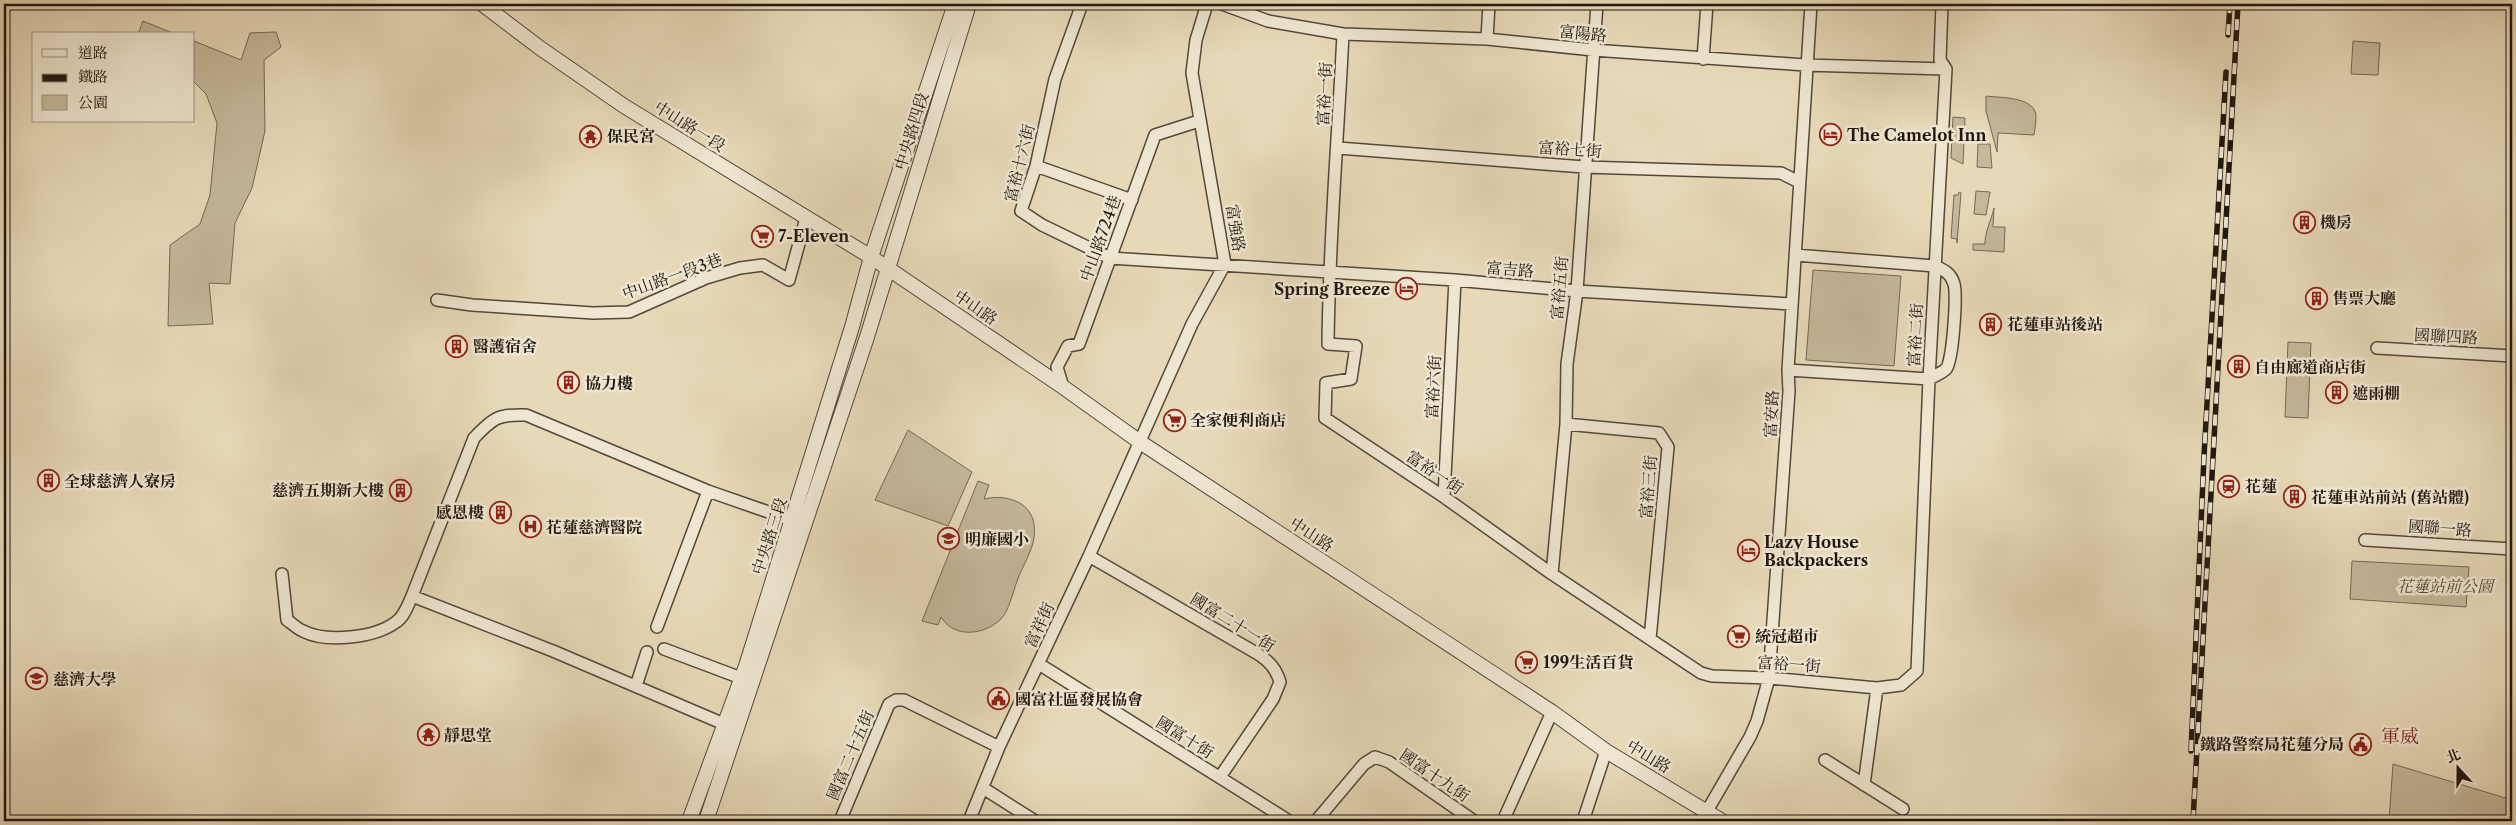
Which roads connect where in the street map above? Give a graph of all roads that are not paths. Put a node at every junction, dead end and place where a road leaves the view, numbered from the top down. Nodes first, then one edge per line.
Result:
1 (482, 4) edge
2 (954, 4) edge
3 (969, 4) edge
4 (1082, 4) edge
5 (1207, 4) edge
6 (1222, 4) edge
7 (1489, 4) edge
8 (1597, 4) edge
9 (1708, 4) edge
10 (1810, 4) edge
11 (1942, 4) edge
12 (1343, 34) junction
13 (1486, 39) junction
14 (1593, 50) junction
15 (1703, 59) junction
16 (1805, 65) junction
17 (1946, 69) junction
18 (1199, 121) junction
19 (1338, 148) junction
20 (1036, 166) junction
21 (1584, 167) junction
22 (1799, 182) junction
23 (1132, 200) junction
24 (806, 218) junction
25 (1795, 255) junction
26 (871, 257) junction
27 (1110, 258) junction
28 (1225, 264) junction
29 (1935, 266) junction
30 (887, 268) junction
31 (1329, 271) junction
32 (1455, 280) junction
33 (1577, 291) junction
34 (437, 300) dead end
35 (1792, 304) junction
36 (2378, 348) dead end
37 (2512, 356) edge
38 (1788, 370) junction
39 (1928, 378) junction
40 (1063, 387) junction
41 (1566, 424) junction
42 (1140, 442) junction
43 (708, 491) junction
44 (1444, 497) junction
45 (799, 522) junction
46 (2365, 540) dead end
47 (2512, 549) edge
48 (1090, 556) junction
49 (282, 574) dead end
50 (1552, 574) junction
51 (412, 596) junction
52 (657, 627) dead end
53 (1650, 639) junction
54 (664, 649) dead end
55 (647, 652) dead end
56 (1039, 664) junction
57 (1917, 670) joint
58 (1769, 678) junction
59 (747, 681) junction
60 (636, 686) junction
61 (1877, 688) junction
62 (1552, 712) junction
63 (724, 724) junction
64 (999, 747) junction
65 (1606, 751) junction
66 (1825, 760) dead end
67 (1220, 777) junction
68 (1864, 785) junction
69 (983, 788) junction
70 (1903, 809) dead end
71 (1704, 816) edge
72 (689, 821) edge
73 (706, 821) edge
74 (840, 821) edge
75 (969, 821) edge
76 (1035, 821) edge
77 (1289, 821) edge
78 (1316, 821) edge
79 (1474, 821) edge
80 (1503, 821) edge
81 (1583, 821) edge
82 (1722, 821) edge

1 - 24 street, 中山路一段
2 - 26 street, 中央路四段
3 - 30 street, 中央路四段
4 - 20 street, 富裕十六街
5 - 18 street, 富強路
6 - 12 street, 富陽路
7 - 13 street
8 - 14 street, 富裕五街
9 - 15 street
10 - 16 street, 富安路
11 - 17 street, 富裕二街
12 - 13 street, 富陽路
12 - 19 street, 富裕一街
13 - 14 street, 富陽路
14 - 15 street, 富陽路
14 - 21 street, 富裕五街
15 - 16 street, 富陽路
16 - 17 street, 富陽路
16 - 22 street, 富安路
17 - 29 street, 富裕二街
18 - 23 street, 中山路724巷
18 - 28 street, 富強路
19 - 21 street, 富裕七街
19 - 31 street, 富裕一街
20 - 23 street
20 - 27 street, 富裕十六街
21 - 22 street, 富裕七街
21 - 33 street, 富裕五街
22 - 25 street, 富安路
23 - 27 street, 中山路724巷
24 - 26 street, 中山路一段
24 - 34 street, 中山路一段3巷
25 - 29 street
25 - 35 street, 富安路
26 - 30 street, 中山路一段
26 - 45 street, 中央路三段
27 - 28 street, 富裕十六街
27 - 40 street, 中山路724巷
28 - 31 street, 富吉路
28 - 42 street, 富強路
29 - 39 street, 富裕二街
29 - 39 street
30 - 40 street, 中山路
30 - 45 street, 中央路三段
31 - 32 street, 富吉路
31 - 44 street, 富裕一街
32 - 33 street, 富吉路
32 - 44 street, 富裕六街
33 - 35 street, 富吉路
33 - 41 street, 富裕五街
35 - 38 street, 富安路
36 - 37 street, 國聯四路
38 - 39 street
38 - 58 street, 富安路
39 - 57 street, 富裕二街
40 - 42 street, 中山路
41 - 50 street, 富裕五街
41 - 53 street, 富裕三街
42 - 48 street, 富祥街
42 - 62 street, 中山路
43 - 45 street
43 - 51 street
43 - 52 street
44 - 50 street, 富裕一街
45 - 59 street, 中央路三段
46 - 47 street, 國聯一路
48 - 56 street, 富祥街
48 - 67 street, 國富二十一街
49 - 51 street
50 - 53 street, 富裕一街
51 - 60 street
53 - 58 street, 富裕一街
54 - 59 street
55 - 60 street
56 - 64 street, 富祥街
56 - 67 street, 國富十街
57 - 61 street, 富裕一街
58 - 61 street, 富裕一街
58 - 71 street, 富安路
59 - 63 street, 中央路三段
59 - 73 street, 中央路三段
60 - 63 street
61 - 68 street
62 - 65 street, 中山路
62 - 80 street
63 - 72 street, 中央路三段
64 - 69 street, 富祥街
64 - 74 street, 國富二十五街
65 - 71 street, 中山路
65 - 81 street
66 - 68 street
67 - 77 street, 國富十街
68 - 70 street
69 - 75 street, 富祥街
69 - 76 street
71 - 82 street, 中山路
78 - 79 street, 國富十九街

